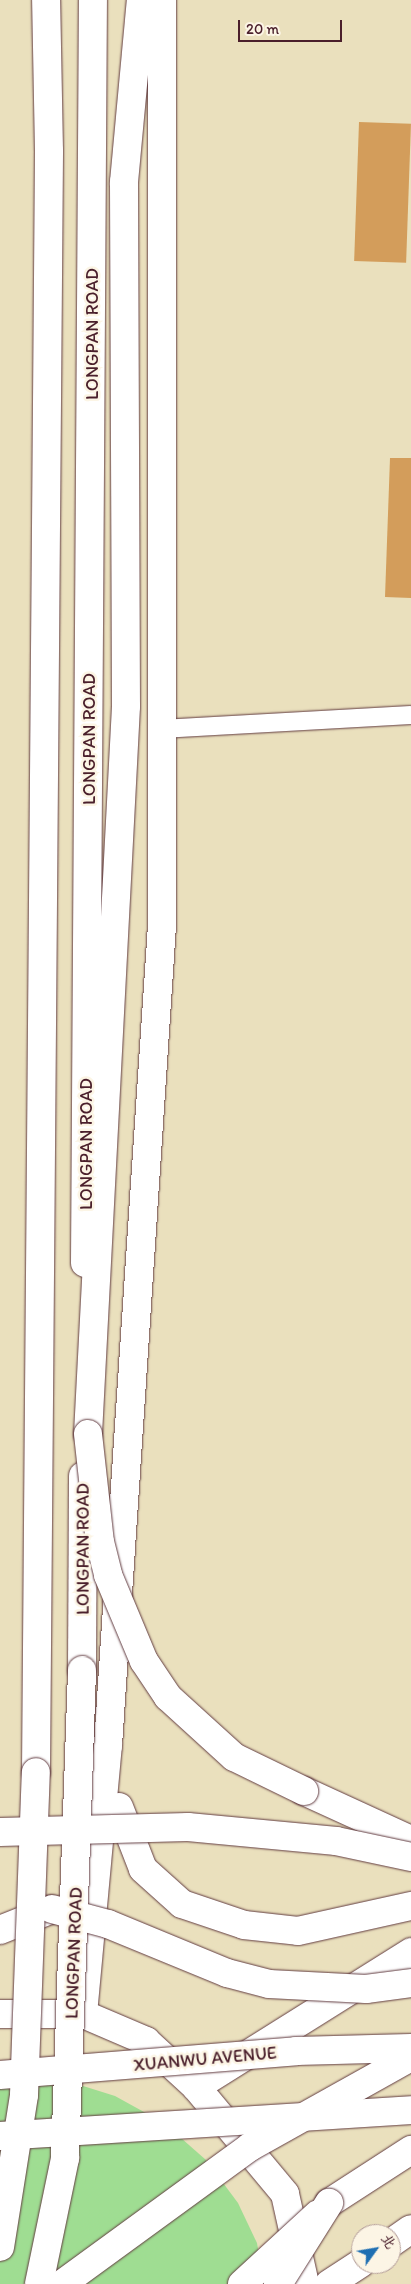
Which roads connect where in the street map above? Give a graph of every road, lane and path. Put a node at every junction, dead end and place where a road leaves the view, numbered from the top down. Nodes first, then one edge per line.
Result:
1 (46, 0) edge
2 (93, 0) edge
3 (141, 0) edge
4 (162, 0) edge
5 (411, 715) edge
6 (161, 729) junction
7 (108, 1745) junction
8 (0, 1832) edge
9 (411, 1840) edge
10 (411, 1857) edge
11 (411, 1906) edge
12 (0, 1908) edge
13 (52, 1909) junction
14 (0, 1930) edge
15 (411, 1952) edge
16 (411, 1983) edge
17 (0, 2014) edge
18 (83, 2014) junction
19 (411, 2048) edge
20 (411, 2058) edge
21 (0, 2075) edge
22 (196, 2087) junction
23 (411, 2110) edge
24 (0, 2136) edge
25 (411, 2150) edge
26 (329, 2203) junction
27 (0, 2248) edge
28 (351, 2270) edge
29 (39, 2284) edge
30 (62, 2284) edge
31 (242, 2284) edge
32 (278, 2284) edge
33 (305, 2284) edge
34 (329, 2284) edge

1 - 27 main road, bridge
2 - 29 main road, LONGPAN ROAD, bridge
3 - 9 main road, bridge
4 - 6 main road, LONGPAN ROAD
5 - 6 lane
6 - 7 main road, LONGPAN ROAD
7 - 11 main road
7 - 18 main road
8 - 10 main road, bridge
12 - 13 main road
13 - 14 main road
13 - 16 main road, bridge
15 - 22 main road
17 - 18 main road
18 - 22 main road
19 - 21 main road, XUANWU AVENUE, bridge
20 - 30 main road, bridge
22 - 33 main road
23 - 24 main road, bridge
25 - 26 main road
26 - 31 main road, bridge
26 - 32 main road, bridge
28 - 34 main road

